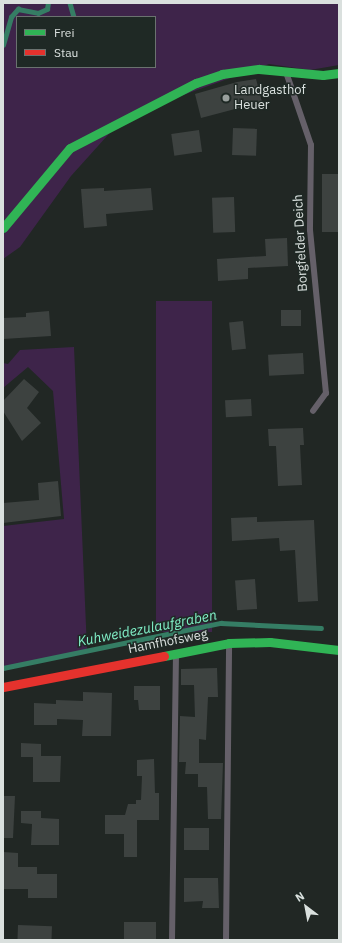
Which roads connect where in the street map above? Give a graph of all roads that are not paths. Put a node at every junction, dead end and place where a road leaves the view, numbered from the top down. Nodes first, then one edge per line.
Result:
1 (287, 73) junction
2 (339, 74) edge
3 (3, 228) edge
4 (313, 411) dead end
5 (229, 643) junction
6 (339, 650) edge
7 (176, 653) junction
8 (3, 687) edge
9 (172, 940) edge
10 (226, 940) edge

1 - 2 street
1 - 3 street
1 - 4 lane, Borgfelder Deich
5 - 6 street, Hamfhofsweg
5 - 7 street, Hamfhofsweg
5 - 10 lane
7 - 8 street, Hamfhofsweg
7 - 9 lane

